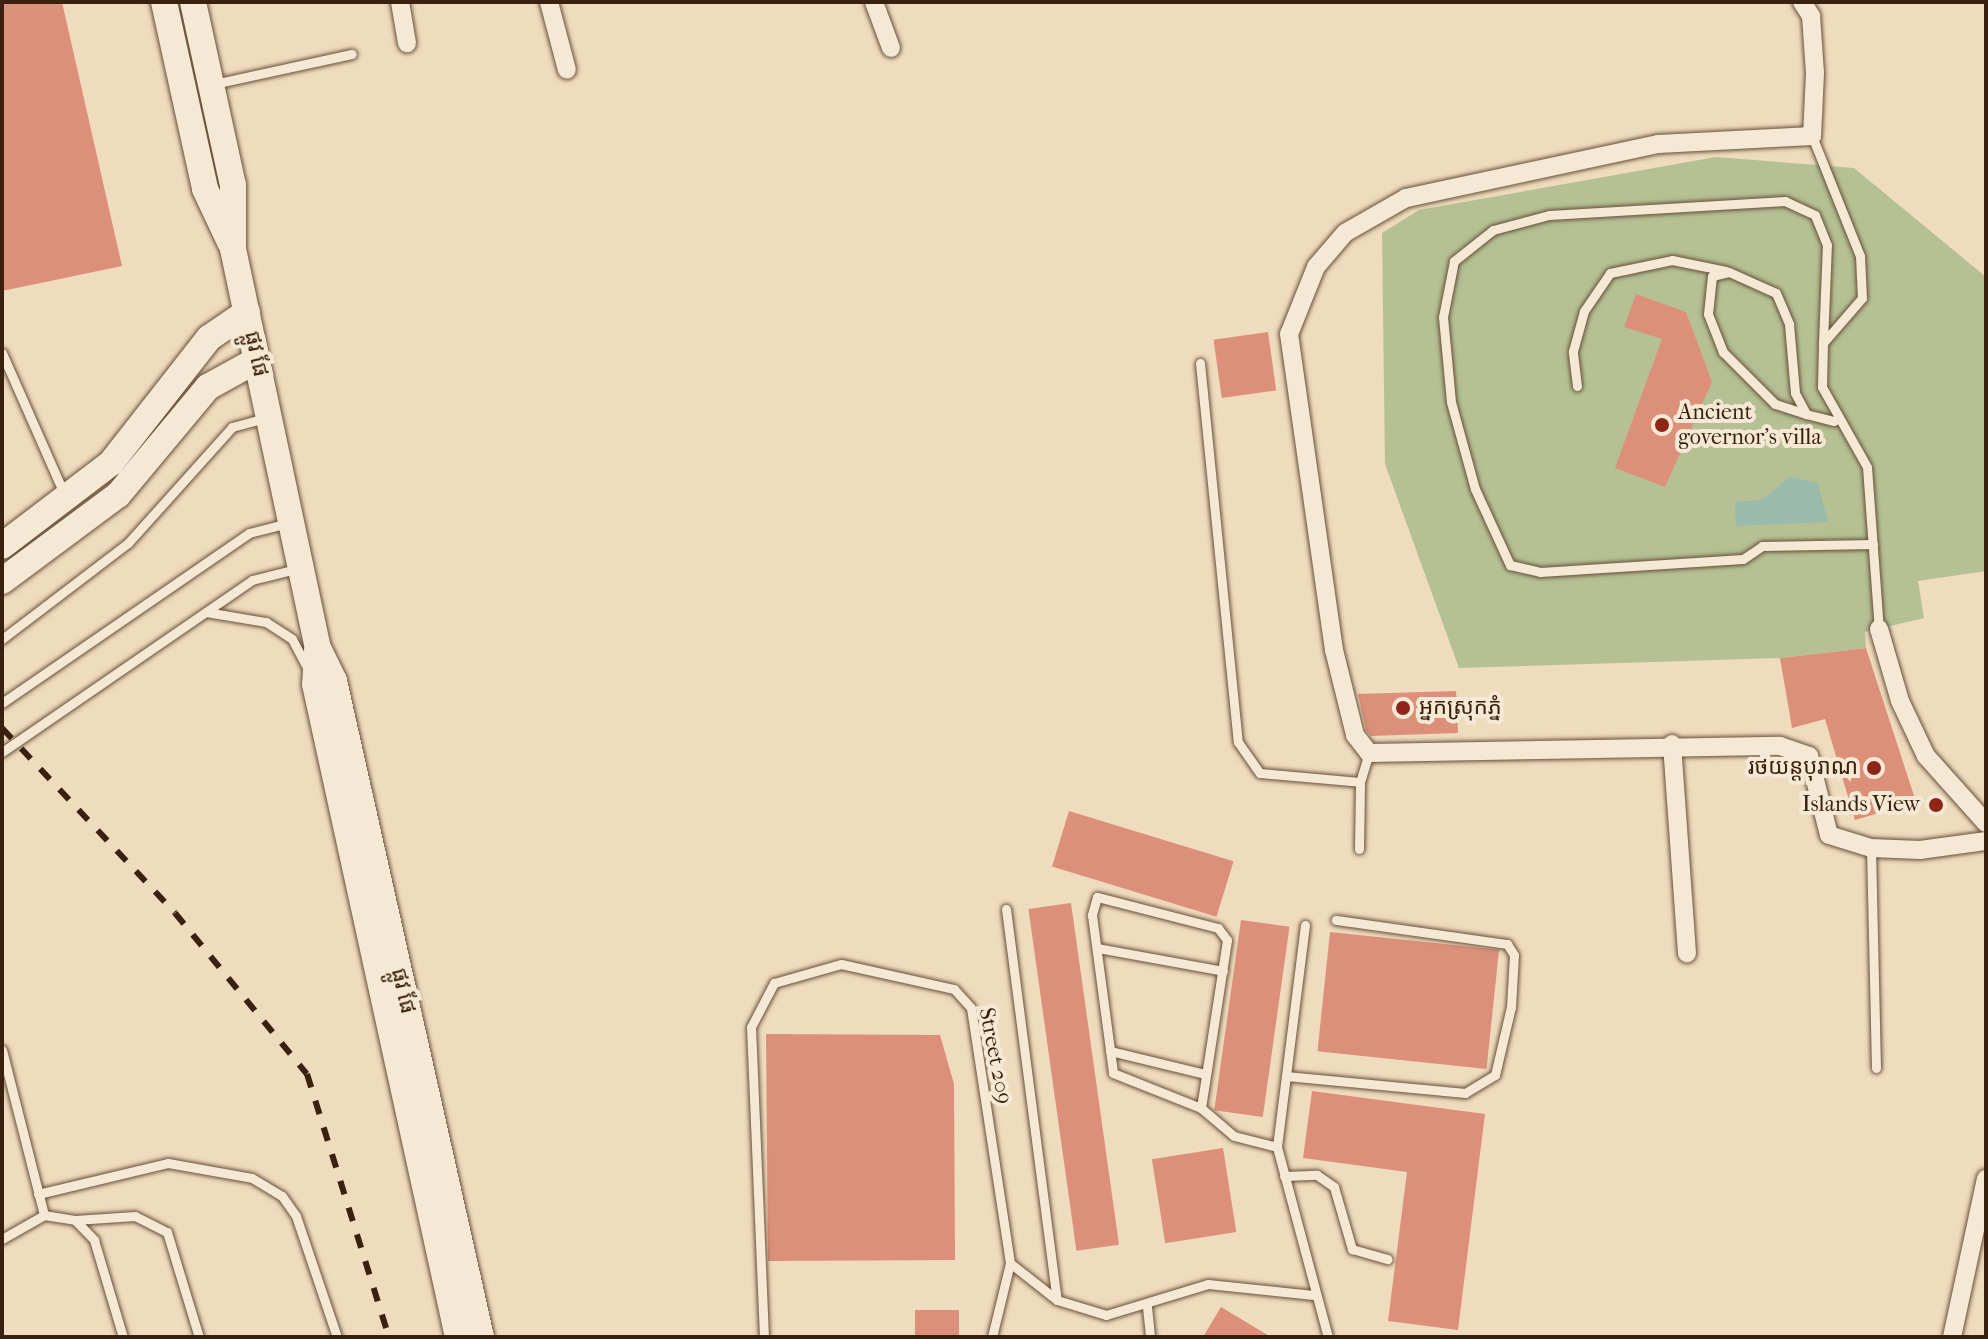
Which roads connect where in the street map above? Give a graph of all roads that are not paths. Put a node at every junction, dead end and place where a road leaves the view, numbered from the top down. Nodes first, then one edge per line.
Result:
1 (164, 2) edge
2 (193, 2) edge
3 (400, 2) edge
4 (549, 2) edge
5 (874, 2) edge
6 (1802, 2) edge
7 (407, 43) dead end
8 (891, 48) dead end
9 (352, 54) dead end
10 (567, 70) dead end
11 (211, 85) junction
12 (1812, 136) junction
13 (233, 249) junction
14 (1729, 272) junction
15 (247, 312) junction
16 (1823, 343) junction
17 (2, 353) edge
18 (257, 360) junction
19 (1200, 363) dead end
20 (1577, 386) dead end
21 (1806, 414) junction
22 (269, 417) junction
23 (1834, 421) junction
24 (66, 499) junction
25 (291, 523) junction
26 (1873, 544) junction
27 (2, 546) edge
28 (301, 568) junction
29 (2, 581) edge
30 (206, 612) junction
31 (1879, 629) joint
32 (2, 639) edge
33 (318, 648) junction
34 (315, 684) junction
35 (2, 703) edge
36 (1672, 744) junction
37 (2, 752) edge
38 (1369, 753) junction
39 (1360, 782) junction
40 (1986, 823) edge
41 (1986, 841) edge
42 (1871, 848) junction
43 (1359, 849) dead end
44 (1006, 909) dead end
45 (1336, 920) dead end
46 (1305, 925) dead end
47 (1097, 948) junction
48 (1687, 953) dead end
49 (1223, 971) junction
50 (2, 1050) edge
51 (1110, 1051) junction
52 (1876, 1068) dead end
53 (1205, 1074) junction
54 (1286, 1076) junction
55 (1201, 1108) junction
56 (1277, 1147) junction
57 (1284, 1176) junction
58 (1986, 1179) edge
59 (38, 1194) junction
60 (44, 1215) junction
61 (75, 1220) junction
62 (2, 1239) edge
63 (1388, 1259) dead end
64 (1010, 1263) junction
65 (1313, 1295) junction
66 (1057, 1300) junction
67 (1147, 1307) junction
68 (123, 1337) edge
69 (199, 1337) edge
70 (337, 1337) edge
71 (458, 1337) edge
72 (481, 1337) edge
73 (764, 1337) edge
74 (992, 1337) edge
75 (1150, 1337) edge
76 (1328, 1337) edge
77 (1952, 1337) edge

1 - 13 street, ផ្លូវ ផែ
2 - 11 street, ផ្លូវ ផែ
3 - 7 street
4 - 10 street
5 - 8 street
6 - 12 street
9 - 11 lane
11 - 13 street, ផ្លូវ ផែ
12 - 16 lane
12 - 38 street
13 - 15 street, ផ្លូវ ផែ
14 - 20 lane
14 - 21 lane
14 - 21 lane
15 - 18 street, ផ្លូវ ផែ
15 - 24 street
16 - 23 lane
16 - 26 lane
17 - 24 lane
18 - 22 street, ផ្លូវ ផែ
18 - 29 street
19 - 39 lane
21 - 23 lane
22 - 25 street, ផ្លូវ ផែ
22 - 32 lane
23 - 26 lane
24 - 27 street
25 - 28 street, ផ្លូវ ផែ
25 - 35 lane
26 - 31 lane
28 - 30 lane
28 - 33 street, ផ្លូវ ផែ
30 - 34 lane
30 - 37 lane
31 - 40 street
33 - 34 street, ផ្លូវ ផែ
33 - 72 street, ផ្លូវ ផែ
34 - 71 street, ផ្លូវ ផែ
36 - 38 street
36 - 42 street
36 - 48 street
38 - 39 lane
39 - 43 lane
41 - 42 street
42 - 52 lane
44 - 66 lane
45 - 54 lane
46 - 54 lane
47 - 49 lane
47 - 49 lane
47 - 51 lane
49 - 53 lane
50 - 59 lane
51 - 53 lane
51 - 55 lane
53 - 55 lane
54 - 56 lane
55 - 56 lane
56 - 57 lane
57 - 63 lane
57 - 65 lane
58 - 77 street
59 - 60 lane
59 - 70 lane
60 - 61 lane
60 - 62 lane
61 - 68 lane
61 - 69 lane
64 - 66 lane
64 - 73 lane, Street 209
64 - 74 lane
65 - 67 lane
65 - 76 lane
66 - 67 lane
67 - 75 lane

